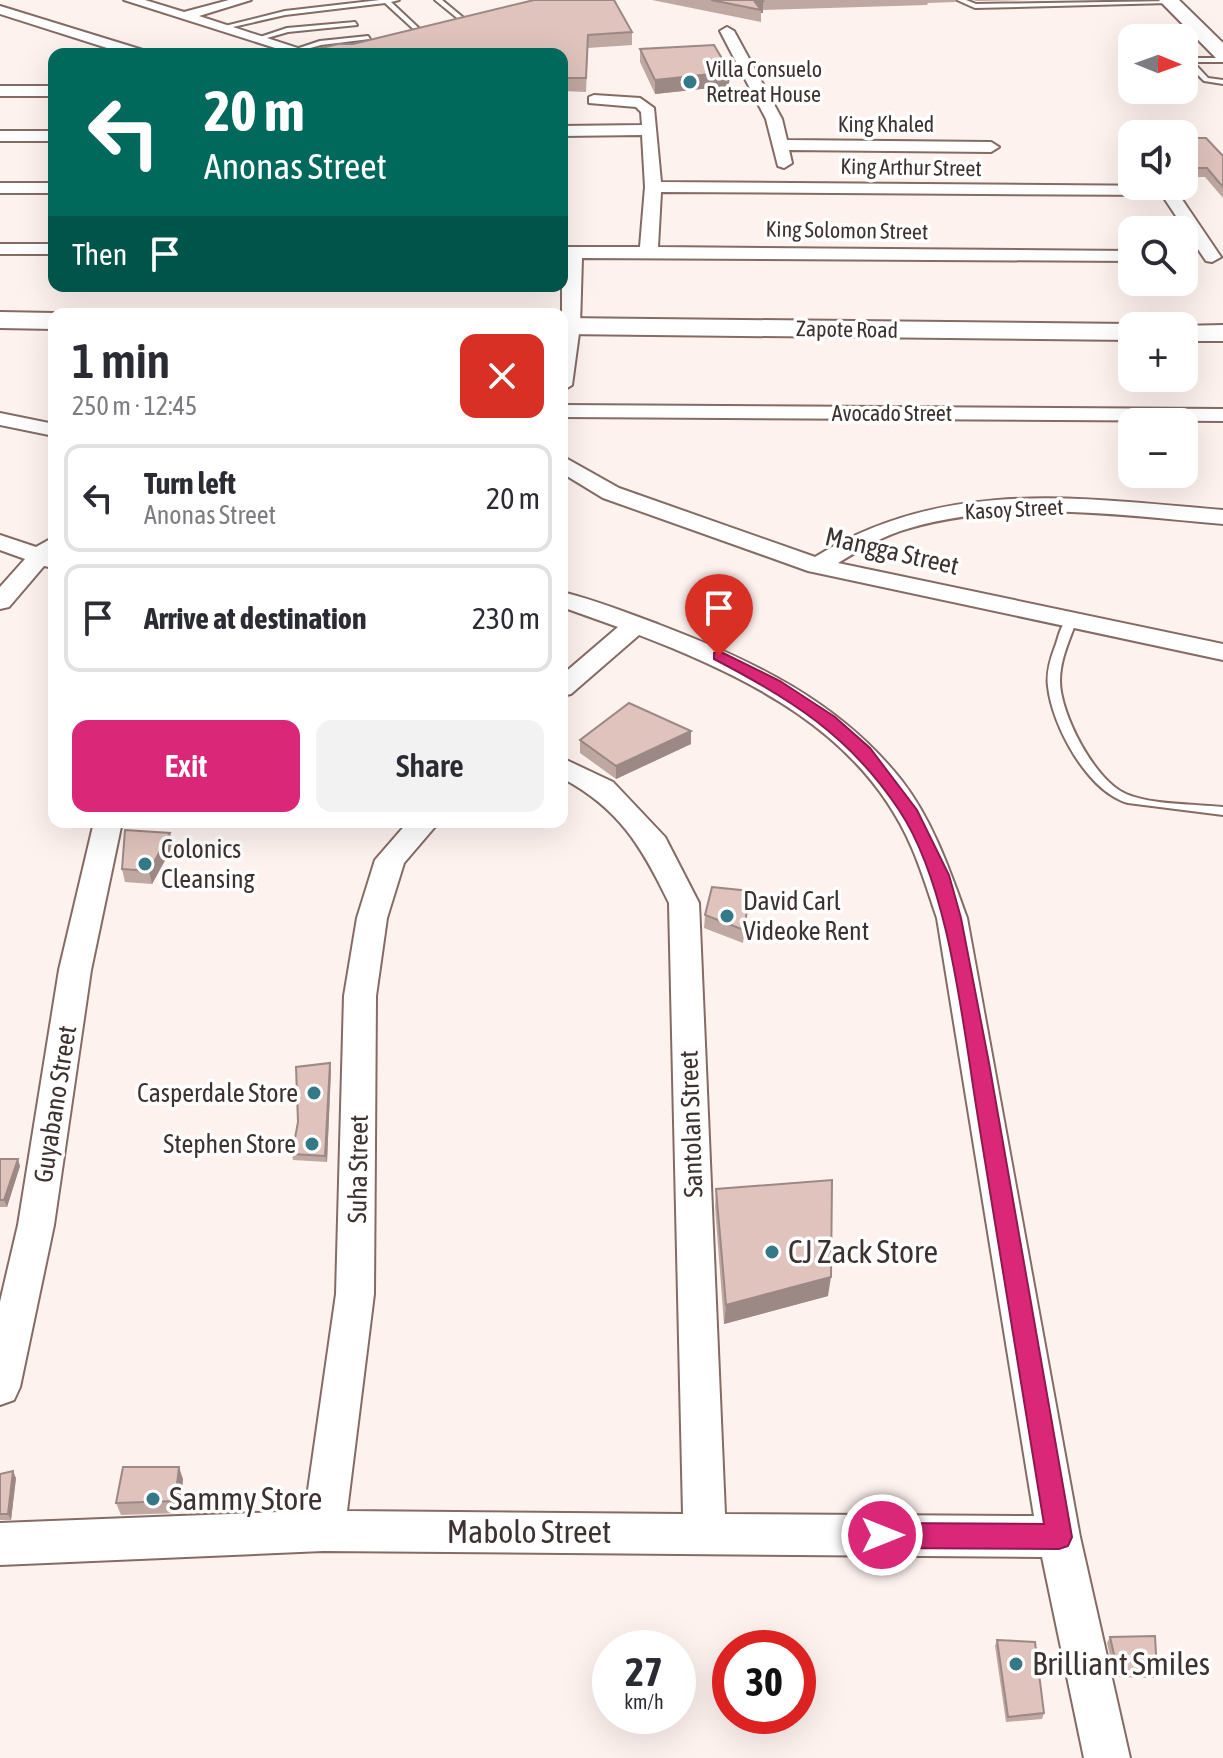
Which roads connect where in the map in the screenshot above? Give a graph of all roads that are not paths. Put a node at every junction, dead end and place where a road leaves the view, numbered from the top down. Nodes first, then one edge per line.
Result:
1 (131, 0) edge
2 (332, 0) edge
3 (396, 0) edge
4 (438, 0) edge
5 (960, 0) edge
6 (235, 1) edge
7 (386, 1) edge
8 (1132, 1) edge
9 (1168, 1) edge
10 (338, 6) junction
11 (0, 10) edge
12 (188, 15) junction
13 (476, 23) joint
14 (355, 24) junction
15 (224, 27) junction
16 (454, 28) edge
17 (438, 31) edge
18 (727, 31) dead end
19 (416, 36) joint
20 (260, 38) junction
21 (374, 41) junction
22 (122, 48) edge
23 (290, 48) edge
24 (310, 48) edge
25 (354, 48) edge
26 (1223, 57) edge
27 (1198, 58) edge
28 (1198, 71) edge
29 (1223, 82) edge
30 (0, 91) edge
31 (48, 91) edge
32 (594, 100) dead end
33 (649, 130) junction
34 (568, 131) edge
35 (0, 136) edge
36 (48, 136) edge
37 (781, 145) junction
38 (997, 162) junction
39 (1118, 181) edge
40 (653, 187) junction
41 (0, 188) edge
42 (48, 188) edge
43 (789, 188) junction
44 (1176, 200) edge
45 (0, 249) edge
46 (48, 249) edge
47 (568, 252) edge
48 (649, 252) junction
49 (1118, 256) edge
50 (1218, 257) edge
51 (0, 320) edge
52 (48, 321) edge
53 (568, 326) edge
54 (1118, 332) edge
55 (1198, 333) edge
56 (1223, 333) edge
57 (568, 411) edge
58 (1223, 415) edge
59 (0, 419) edge
60 (48, 429) edge
61 (568, 467) edge
62 (1223, 517) edge
63 (0, 542) edge
64 (48, 554) edge
65 (48, 555) edge
66 (817, 566) junction
67 (568, 601) edge
68 (0, 602) edge
69 (1070, 622) junction
70 (636, 625) junction
71 (1223, 652) edge
72 (568, 683) edge
73 (568, 770) edge
74 (1223, 811) edge
75 (107, 828) edge
76 (419, 828) edge
77 (0, 1387) edge
78 (323, 1531) junction
79 (705, 1533) junction
80 (1059, 1537) junction
81 (0, 1544) edge
82 (1107, 1758) edge

1 - 12 street
2 - 10 lane
3 - 7 lane
4 - 13 lane
5 - 8 lane
6 - 12 street
7 - 10 lane
7 - 19 lane
8 - 9 lane
9 - 26 main road
10 - 14 lane
10 - 15 lane
11 - 22 street
12 - 15 street
13 - 16 street
14 - 20 lane
14 - 21 lane
15 - 20 street
17 - 19 street
18 - 37 street
20 - 23 street
21 - 24 lane
21 - 25 street
26 - 27 lane
28 - 29 lane
30 - 31 street
32 - 33 street
33 - 34 street
33 - 40 street
35 - 36 street
37 - 38 street, King Khaled
37 - 43 street
38 - 39 street, King Arthur Street
38 - 43 street, King Arthur Street
40 - 43 street, King Arthur Street
40 - 48 street
41 - 42 street
44 - 50 street
45 - 46 street
47 - 48 street, King Solomon Street
48 - 49 street, King Solomon Street
51 - 52 main road
53 - 54 main road, Zapote Road
55 - 56 main road
57 - 58 street, Avocado Street
59 - 60 street
61 - 66 street, Mangga Street
62 - 66 street, Kasoy Street
63 - 64 street
65 - 68 street
66 - 69 street, Mangga Street
67 - 70 street
69 - 71 street, Mangga Street
69 - 74 lane
70 - 72 street
70 - 80 street
73 - 79 street, Santolan Street
75 - 77 street, Guyabano Street
76 - 78 street, Suha Street
78 - 79 street, Mabolo Street
78 - 81 street, Mabolo Street
79 - 80 street, Mabolo Street
80 - 82 street

